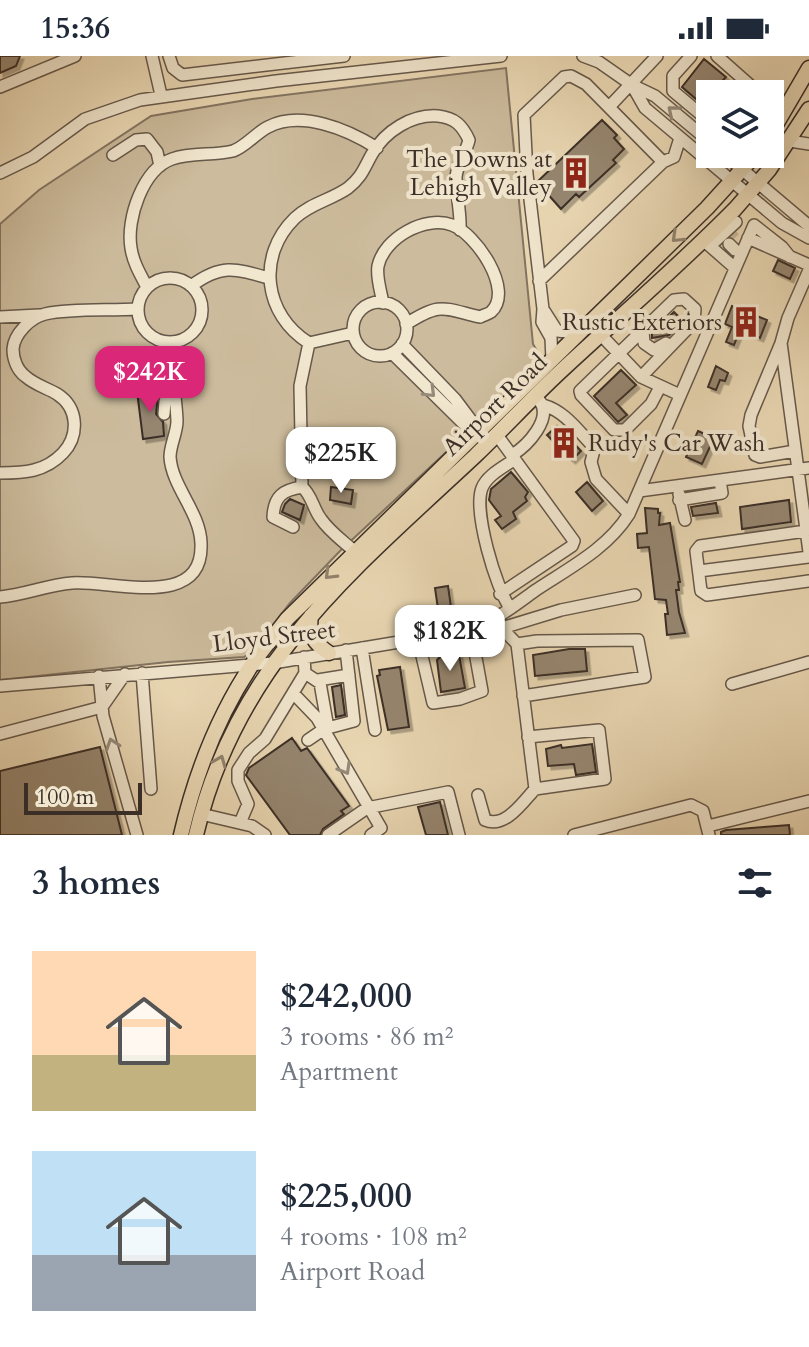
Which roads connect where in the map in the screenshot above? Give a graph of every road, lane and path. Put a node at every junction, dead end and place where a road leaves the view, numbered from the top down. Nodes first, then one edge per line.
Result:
1 (75, 56) edge
2 (152, 56) edge
3 (169, 56) edge
4 (344, 56) edge
5 (501, 56) edge
6 (583, 56) edge
7 (657, 56) edge
8 (691, 56) edge
9 (717, 56) edge
10 (57, 59) edge
11 (428, 60) edge
12 (247, 68) junction
13 (809, 68) edge
14 (744, 80) edge
15 (276, 81) junction
16 (632, 85) junction
17 (0, 87) edge
18 (161, 95) junction
19 (609, 107) junction
20 (809, 109) edge
21 (696, 110) edge
22 (784, 111) edge
23 (696, 130) edge
24 (794, 135) junction
25 (680, 138) junction
26 (809, 142) edge
27 (377, 148) junction
28 (113, 155) dead end
29 (663, 162) junction
30 (160, 166) junction
31 (741, 168) edge
32 (743, 170) junction
33 (0, 173) edge
34 (732, 182) junction
35 (758, 183) junction
36 (748, 195) junction
37 (809, 226) edge
38 (789, 228) junction
39 (460, 230) junction
40 (736, 234) junction
41 (809, 238) edge
42 (706, 243) junction
43 (779, 244) junction
44 (790, 257) junction
45 (731, 265) junction
46 (809, 268) edge
47 (268, 278) junction
48 (539, 281) junction
49 (191, 286) junction
50 (147, 287) junction
51 (383, 303) junction
52 (138, 309) junction
53 (543, 309) junction
54 (696, 314) junction
55 (42, 315) junction
56 (0, 317) edge
57 (406, 324) junction
58 (353, 333) junction
59 (578, 333) junction
60 (638, 334) junction
61 (601, 335) junction
62 (168, 342) junction
63 (309, 343) junction
64 (781, 343) junction
65 (402, 344) junction
66 (392, 353) junction
67 (618, 353) junction
68 (552, 360) junction
69 (656, 360) junction
70 (641, 377) junction
71 (660, 387) junction
72 (174, 395) junction
73 (680, 395) junction
74 (539, 401) junction
75 (458, 412) junction
76 (476, 430) junction
77 (175, 433) junction
78 (497, 435) junction
79 (809, 442) edge
80 (795, 448) junction
81 (513, 457) junction
82 (803, 469) edge
83 (0, 473) edge
84 (720, 480) junction
85 (677, 486) junction
86 (302, 487) junction
87 (639, 491) junction
88 (679, 500) junction
89 (629, 514) junction
90 (685, 520) dead end
91 (293, 527) dead end
92 (806, 531) junction
93 (354, 551) junction
94 (809, 555) edge
95 (699, 571) junction
96 (809, 581) edge
97 (500, 594) junction
98 (635, 595) dead end
99 (0, 597) edge
100 (510, 608) junction
101 (311, 616) junction
102 (498, 624) junction
103 (471, 630) junction
104 (418, 639) junction
105 (517, 644) junction
106 (362, 648) junction
107 (346, 650) junction
108 (329, 653) junction
109 (304, 657) junction
110 (809, 662) edge
111 (273, 663) junction
112 (252, 665) junction
113 (142, 673) junction
114 (305, 673) junction
115 (125, 674) junction
116 (349, 675) junction
117 (99, 676) junction
118 (318, 680) junction
119 (732, 684) dead end
120 (0, 686) edge
121 (293, 693) junction
122 (523, 696) junction
123 (102, 707) junction
124 (326, 728) junction
125 (375, 730) dead end
126 (0, 734) edge
127 (528, 737) junction
128 (308, 740) dead end
129 (151, 789) dead end
130 (535, 789) junction
131 (478, 795) dead end
132 (809, 801) edge
133 (367, 808) junction
134 (201, 814) junction
135 (240, 823) junction
136 (708, 830) edge
137 (376, 832) edge
138 (137, 835) edge
139 (181, 835) edge
140 (196, 835) edge
141 (265, 835) edge
142 (328, 835) edge
143 (459, 835) edge
144 (574, 835) edge

1 - 10 street
2 - 18 street
3 - 12 street
4 - 12 street
5 - 11 street
6 - 16 street
7 - 16 street
8 - 21 street
9 - 14 street
10 - 17 street
11 - 15 street
12 - 15 street
13 - 22 main road
15 - 18 street
16 - 19 street
23 -> 16 street
16 - 25 street
18 - 33 street
19 - 29 street
19 - 48 street
20 - 24 main road, Airport Road
24 - 26 street
24 - 35 main road, Airport Road
25 - 29 street
25 - 34 street
27 - 30 street
27 - 39 street
27 - 47 street
28 - 30 street
29 - 48 street
30 - 50 street
31 - 32 street
32 - 34 main road, Airport Road
32 - 35 street
34 - 36 street
34 -> 59 main road, Airport Road
35 - 36 main road, Airport Road
35 - 37 street
36 - 38 street
36 - 40 main road, Airport Road
38 - 41 street
38 - 43 street
39 - 51 street
39 - 57 street
40 - 42 main road, Airport Road
40 - 42 street
40 - 43 street
40 - 44 street
40 - 45 street, Lloyd Street
40 - 45 street
42 - 45 street
42 - 61 main road, Airport Road
43 - 44 street
44 - 46 street
45 - 73 street, Lloyd Street
46 - 64 street
47 - 49 street
47 - 63 street
48 - 53 street
49 - 50 street
49 - 62 street
50 - 52 street
51 - 57 street
51 - 58 street
52 - 55 street
52 - 62 street
53 - 59 street
53 - 68 street
54 - 60 street
54 - 60 street
54 - 69 street
55 - 56 street
55 - 83 street
57 - 65 street
58 - 63 street
58 - 66 street
59 - 68 main road, Airport Road
60 - 67 street
60 - 69 street
61 - 67 street
61 - 74 main road, Airport Road
62 - 72 street
63 - 86 street
64 - 80 street
64 - 80 street
65 - 66 street
65 - 75 street
66 -> 75 street
67 - 70 street
67 - 71 street
68 - 76 main road, Airport Road
69 - 70 street
70 - 71 street
71 - 73 street
72 - 77 street
72 - 77 street
73 - 87 street, Lloyd Street
74 - 78 main road, Airport Road
74 - 81 street
74 - 89 street
75 - 76 street
76 - 93 main road, Airport Road
77 - 99 street
78 - 81 street
78 - 101 main road, Airport Road
79 - 80 street
80 - 82 street
81 - 97 street
81 - 97 street
82 - 84 street
82 - 92 street
84 - 85 street
84 - 88 street
85 - 87 street
85 - 88 street
86 - 91 street
86 - 93 street
87 - 89 street, Lloyd Street
88 - 90 street
89 - 100 street, Lloyd Street
92 - 94 street
92 - 95 street
93 -> 112 main road, Airport Road
94 - 95 street
95 - 96 street
97 - 100 street
98 - 102 street
100 - 102 street, Lloyd Street
101 - 108 main road
101 - 111 main road, Airport Road
102 - 103 street, Lloyd Street
102 - 105 street
103 - 104 street, Lloyd Street
103 - 104 street
104 - 106 street, Lloyd Street
105 - 122 street
105 - 122 street
106 - 107 street, Lloyd Street
106 - 125 street
107 - 108 street, Lloyd Street
107 - 116 street
108 - 109 street, Lloyd Street
109 - 111 street, Lloyd Street
109 - 114 street
110 - 119 street
111 - 112 street, Lloyd Street
134 -> 111 main road, Airport Road
112 - 113 street, Lloyd Street
112 - 139 main road, Airport Road
113 - 115 street, Lloyd Street
113 - 129 street
114 - 118 street
114 - 121 street
115 - 117 street, Lloyd Street
115 - 123 street
116 - 118 street
116 - 124 street
117 - 120 street, Lloyd Street
117 - 123 street
118 - 124 street
121 - 124 street
121 - 135 street
122 - 127 street
123 - 126 street
138 -> 123 street
124 - 128 street
124 -> 133 street
127 - 130 street
127 - 130 street
130 - 131 street
132 - 136 street
133 - 137 street
133 - 142 street
133 - 143 street
134 - 135 street
134 - 140 main road, Airport Road
135 - 141 street
136 - 144 street

